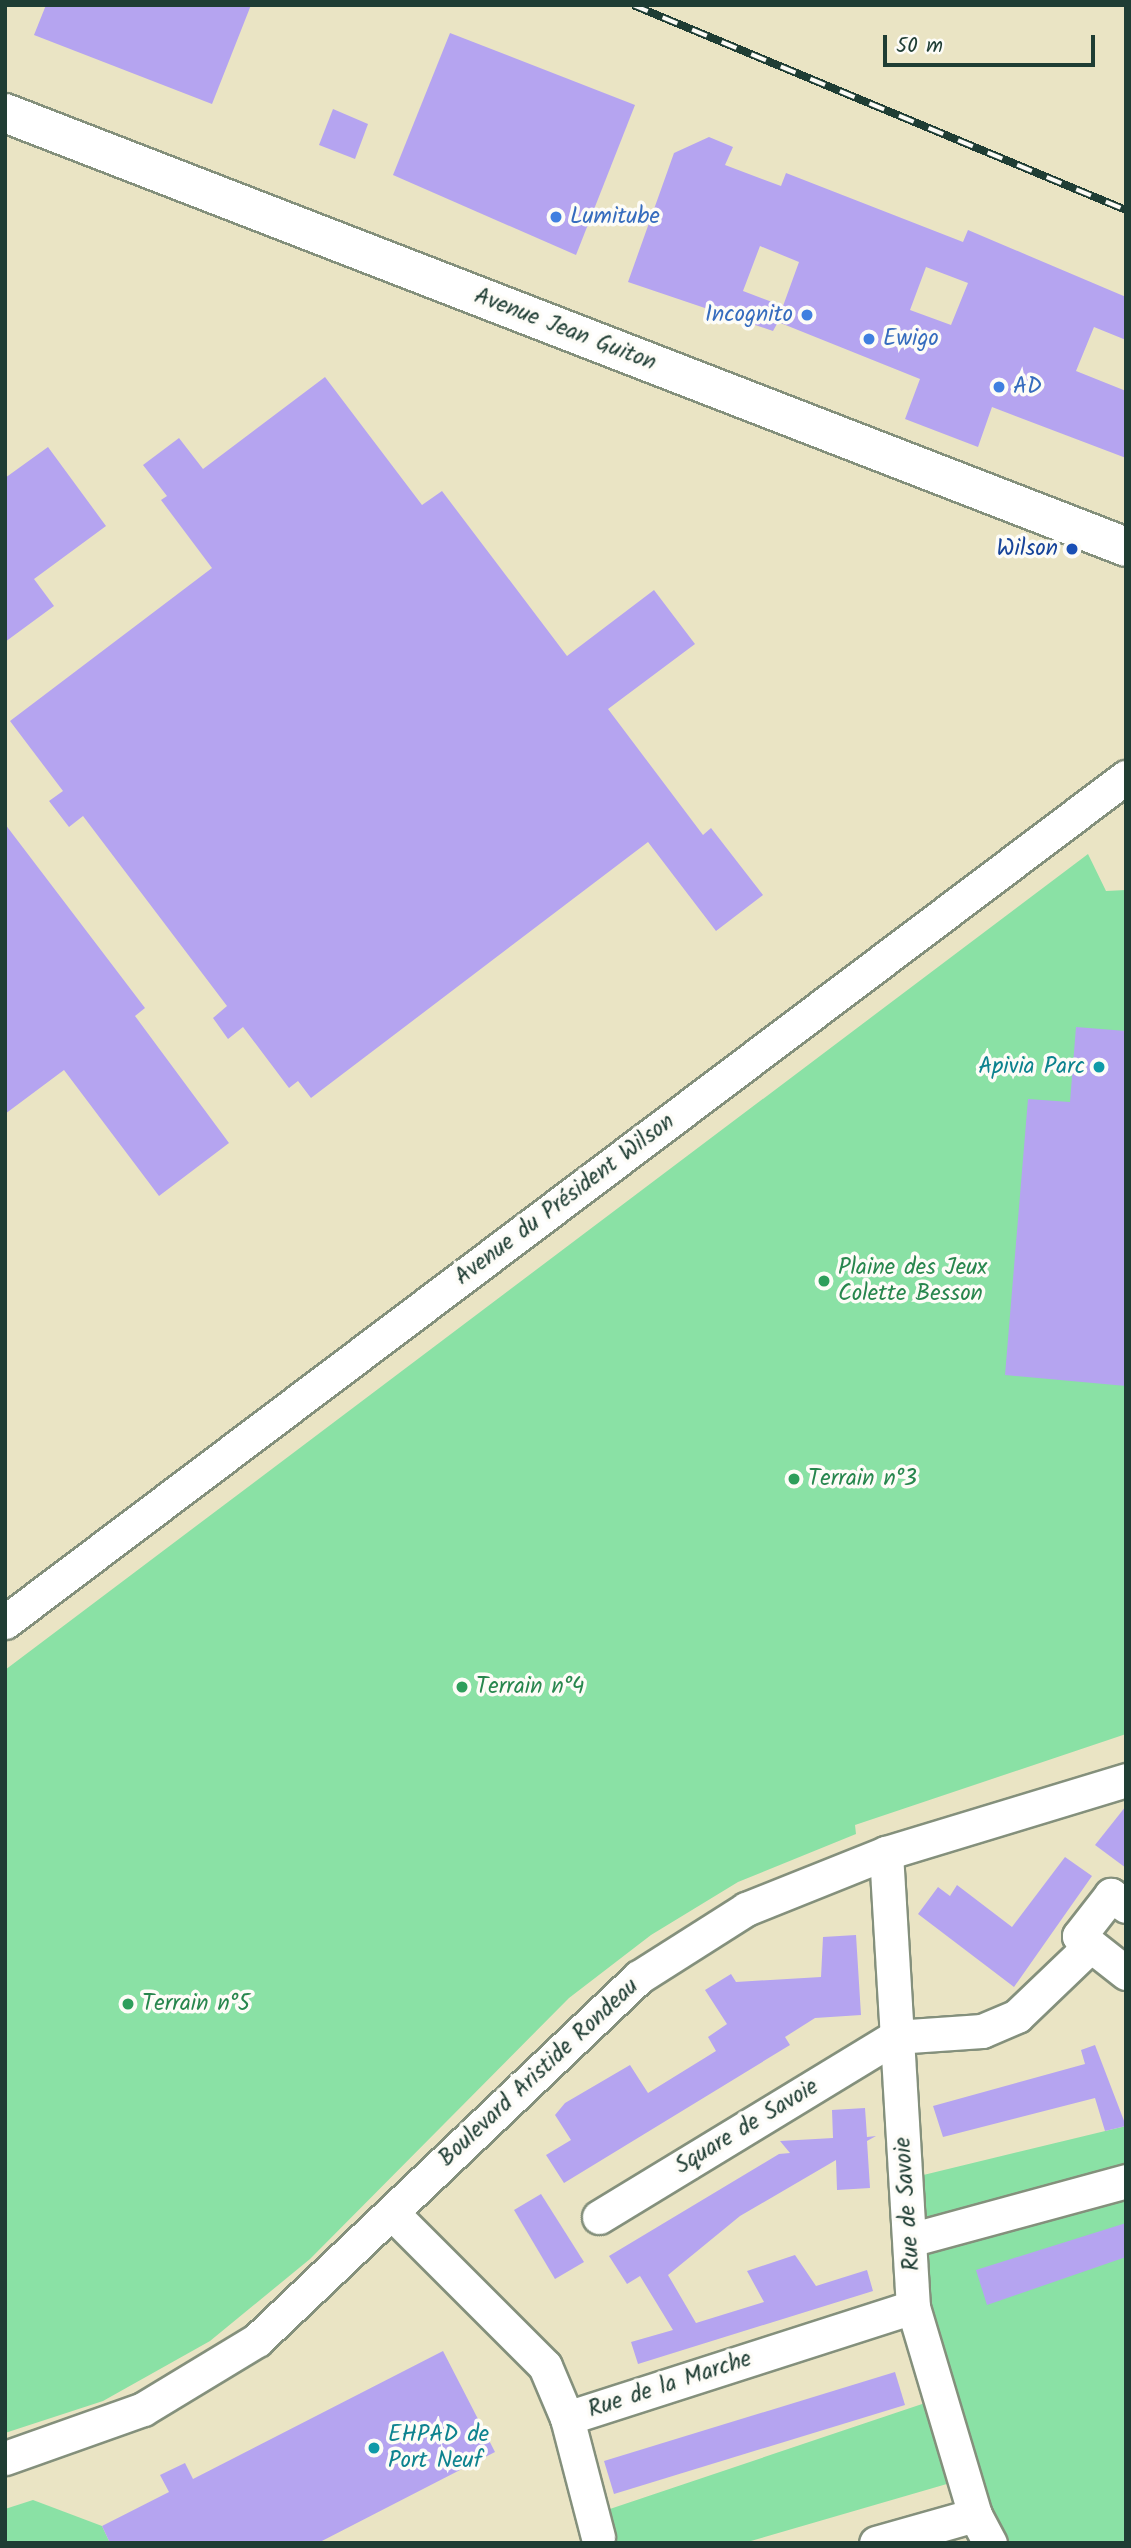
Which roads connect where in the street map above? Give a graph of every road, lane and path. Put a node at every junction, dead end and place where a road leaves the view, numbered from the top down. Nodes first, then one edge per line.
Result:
1 (5, 113) edge
2 (1126, 547) edge
3 (1126, 777) edge
4 (5, 1622) edge
5 (1126, 1780) edge
6 (887, 1853) junction
7 (1126, 1906) edge
8 (1089, 1947) junction
9 (1126, 1973) edge
10 (895, 2037) junction
11 (1126, 2181) edge
12 (393, 2214) junction
13 (599, 2217) dead end
14 (913, 2239) junction
15 (913, 2307) junction
16 (567, 2418) junction
17 (5, 2458) edge
18 (983, 2529) edge
19 (597, 2541) edge
20 (876, 2543) edge

1 - 2 main road, Avenue Jean Guiton
3 - 4 street, Avenue du Président Wilson
5 - 6 street, Boulevard Aristide Rondeau
6 - 10 street, Rue de Savoie
6 - 12 street, Boulevard Aristide Rondeau
7 - 8 street
8 - 9 street
8 - 10 street
10 - 13 street, Square de Savoie
10 - 14 street, Rue de Savoie
11 - 14 street
12 - 16 street, Rue de la Marche
12 - 17 street, Boulevard Aristide Rondeau
14 - 15 street, Rue de Savoie
15 - 16 street, Rue de la Marche
15 - 18 street, Rue de Savoie
16 - 19 street
18 - 20 street

